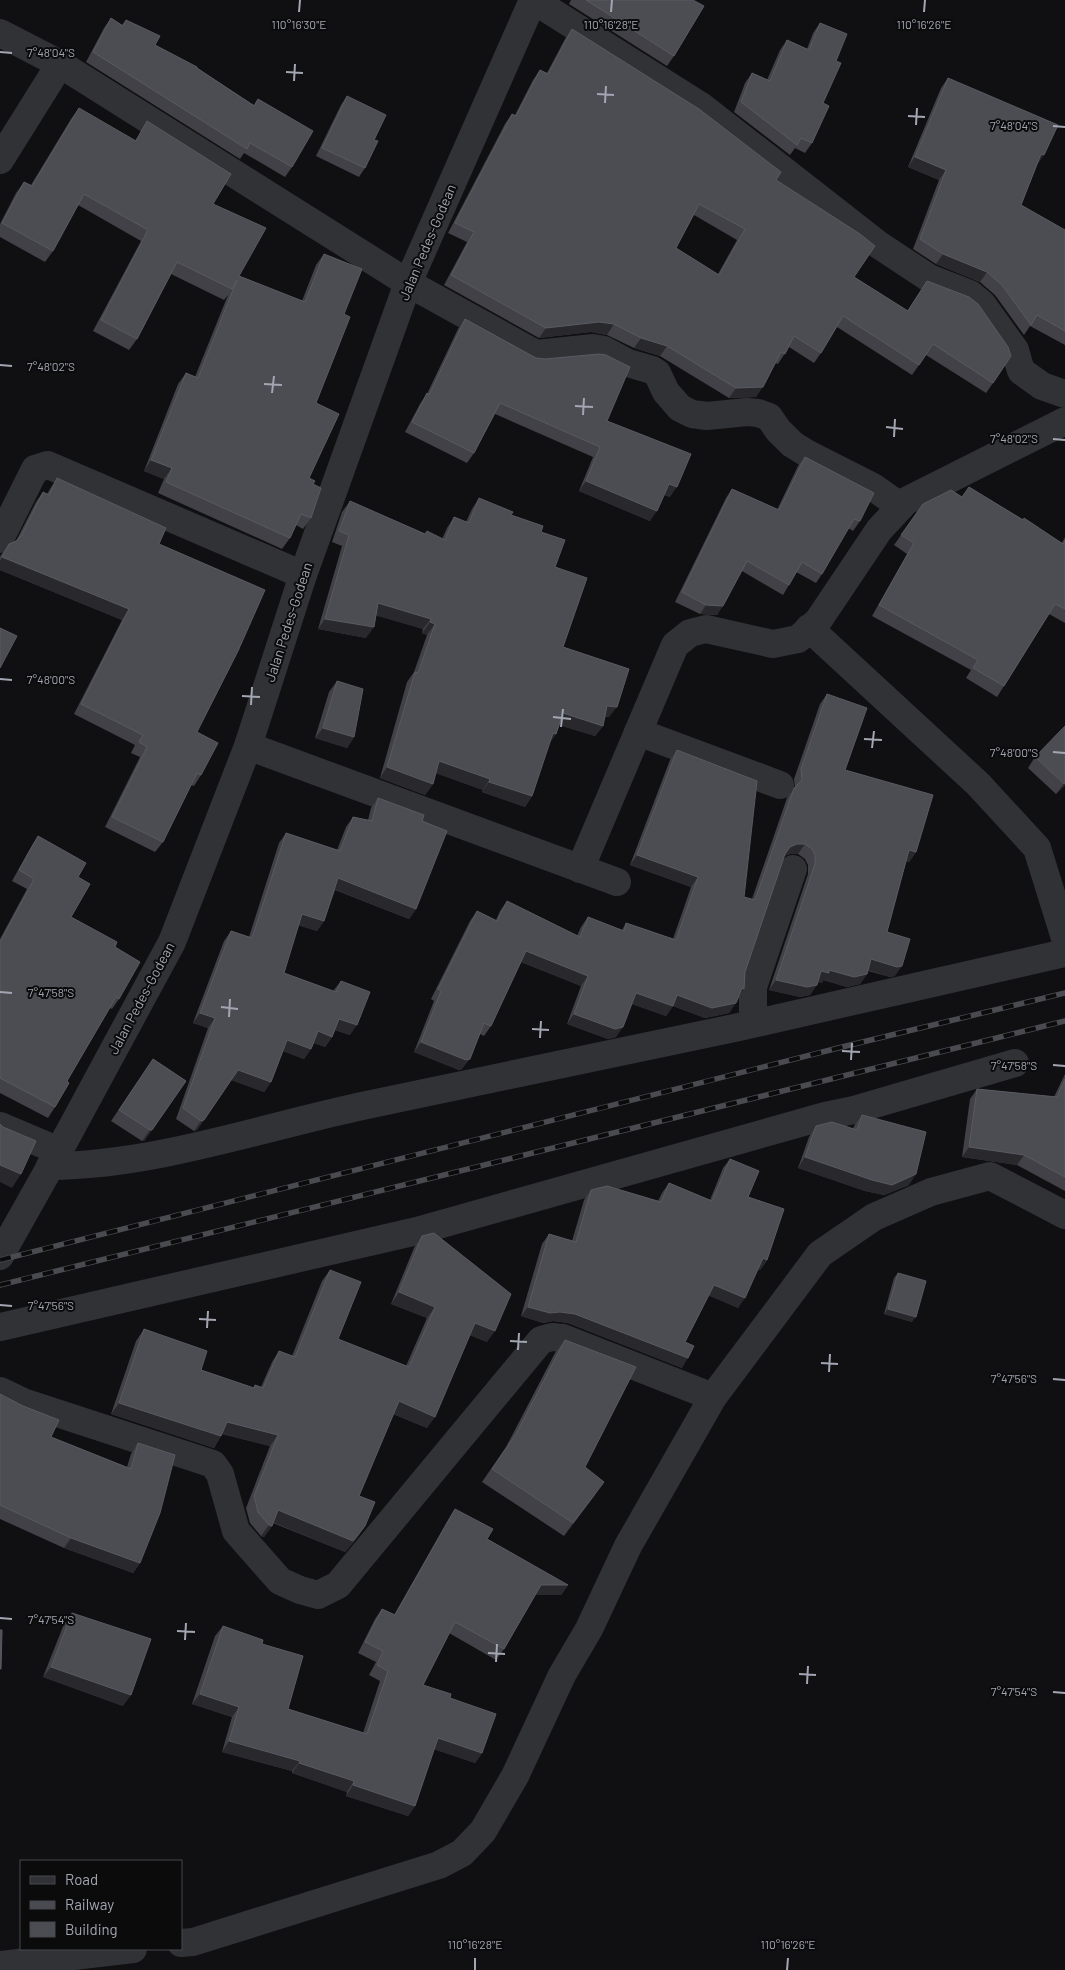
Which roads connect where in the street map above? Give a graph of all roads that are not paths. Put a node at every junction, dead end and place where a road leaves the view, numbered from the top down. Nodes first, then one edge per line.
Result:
1 (533, 0) edge
2 (0, 33) edge
3 (60, 64) junction
4 (0, 160) edge
5 (408, 283) junction
6 (1065, 394) edge
7 (1065, 422) edge
8 (900, 506) junction
9 (0, 539) edge
10 (303, 575) junction
11 (809, 628) junction
12 (638, 732) junction
13 (248, 746) junction
14 (780, 784) dead end
15 (580, 869) junction
16 (793, 869) dead end
17 (617, 882) dead end
18 (1065, 938) edge
19 (1065, 953) edge
20 (753, 1023) junction
21 (1014, 1062) dead end
22 (0, 1126) edge
23 (55, 1159) junction
24 (1065, 1215) edge
25 (0, 1256) edge
26 (0, 1327) edge
27 (0, 1391) edge
28 (713, 1397) junction
29 (182, 1943) edge
30 (125, 1950) edge
31 (0, 1965) edge

1 - 5 street, Jalan Pedes-Godean
1 - 6 street
2 - 3 street
3 - 4 street
3 - 5 street
5 - 8 street
5 - 10 street, Jalan Pedes-Godean
7 - 8 street
8 - 11 street
9 - 10 street
10 - 13 street, Jalan Pedes-Godean
11 - 12 street
11 - 18 street
12 - 14 street
12 - 15 street
13 - 15 street
13 - 23 street, Jalan Pedes-Godean
15 - 17 street
16 - 20 street
19 - 20 street
20 - 23 street
21 - 26 street
22 - 23 street
23 - 25 street, Jalan Pedes-Godean
24 - 28 street
27 - 28 street
28 - 29 street
30 - 31 street

